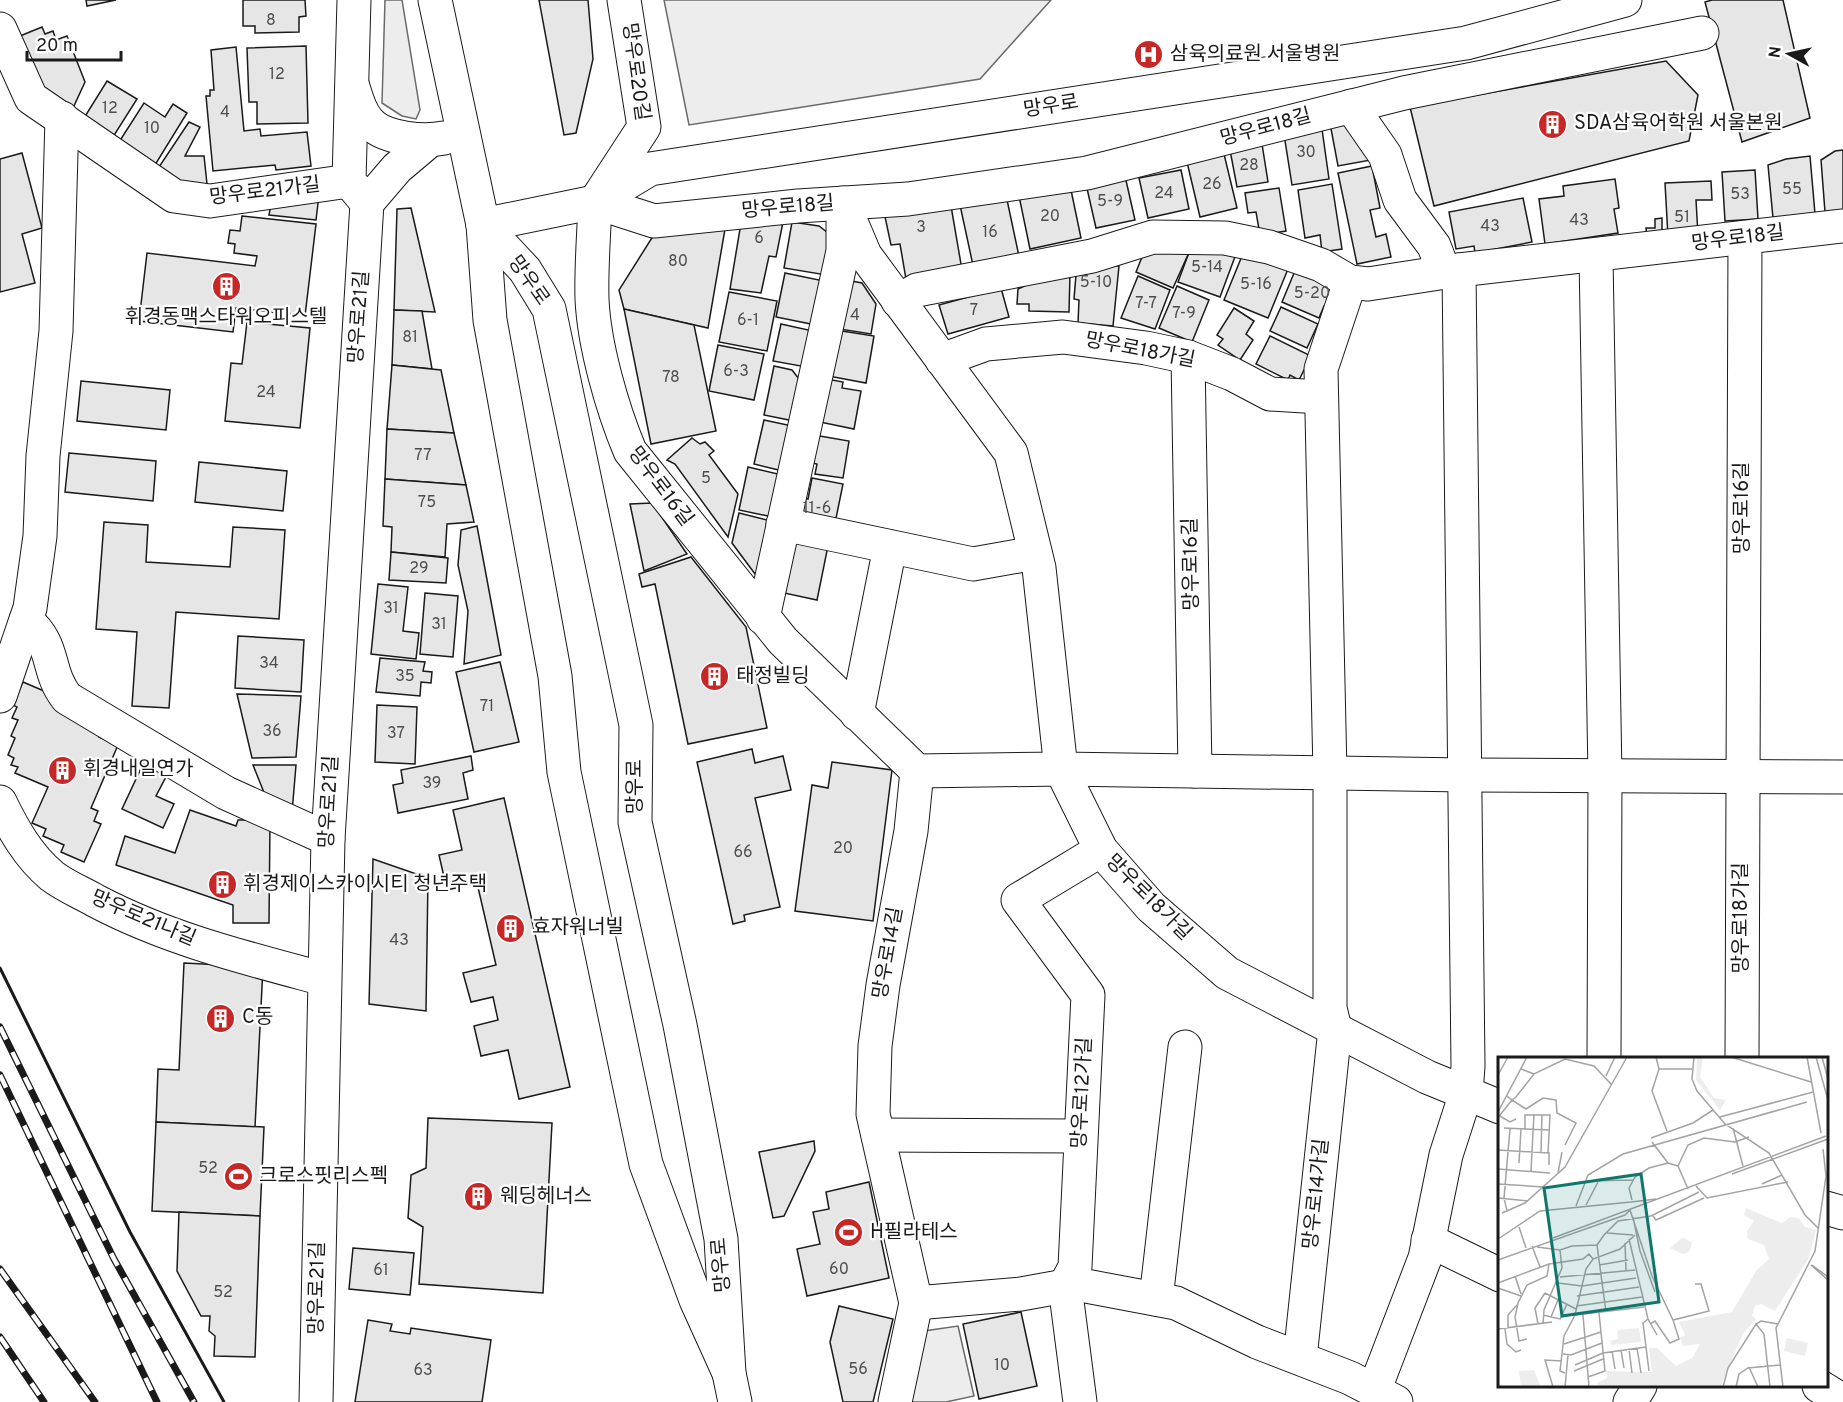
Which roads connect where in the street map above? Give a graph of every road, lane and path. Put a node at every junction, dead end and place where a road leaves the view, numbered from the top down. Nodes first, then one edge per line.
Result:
1 (354, 0) edge
2 (435, 0) edge
3 (624, 0) edge
4 (1624, 0) edge
5 (0, 29) edge
6 (1702, 33) dead end
7 (353, 87) junction
8 (1351, 106) junction
9 (62, 118) junction
10 (464, 135) junction
11 (429, 141) junction
12 (358, 192) junction
13 (595, 202) junction
14 (843, 203) junction
15 (483, 225) junction
16 (1843, 226) edge
17 (1745, 239) junction
18 (1596, 256) junction
19 (1451, 271) junction
20 (1350, 282) junction
21 (898, 301) junction
22 (1188, 357) junction
23 (942, 360) junction
24 (1322, 397) junction
25 (783, 524) junction
26 (890, 547) junction
27 (1035, 554) junction
28 (763, 618) junction
29 (26, 620) junction
30 (0, 696) edge
31 (857, 714) junction
32 (1061, 769) junction
33 (918, 771) junction
34 (1195, 771) junction
35 (1330, 773) junction
36 (1465, 775) junction
37 (1605, 776) junction
38 (1741, 777) junction
39 (1843, 777) edge
40 (0, 802) edge
41 (328, 839) junction
42 (1101, 850) junction
43 (324, 979) junction
44 (1335, 1029) junction
45 (1185, 1047) dead end
46 (1604, 1057) edge
47 (1742, 1057) edge
48 (1466, 1093) junction
49 (1498, 1106) edge
50 (878, 1135) junction
51 (1080, 1136) junction
52 (1828, 1208) edge
53 (1843, 1213) edge
54 (1428, 1240) junction
55 (1498, 1274) edge
56 (1065, 1286) junction
57 (1156, 1299) junction
58 (916, 1303) junction
59 (1300, 1358) junction
60 (732, 1387) edge
61 (1639, 1387) edge
62 (1821, 1387) edge
63 (1385, 1396) edge
64 (1843, 1401) edge
65 (316, 1402) edge
66 (895, 1402) edge
67 (1080, 1402) edge
68 (1630, 1402) edge

1 - 7 street, 망우로21길
2 - 10 street, 망우로
3 - 13 street, 망우로20길
4 - 13 street, 망우로
5 - 9 street, 망우로21가길
6 - 8 street, 망우로18길
7 - 11 street
7 - 12 street, 망우로21길
8 - 14 street, 망우로18길
8 - 19 street
9 - 12 street, 망우로21가길
9 - 29 street
10 - 11 street
10 - 15 street, 망우로
11 - 12 street
12 - 41 street, 망우로21길
13 - 14 street, 망우로18길
13 - 15 street, 망우로
13 - 28 street, 망우로16길
14 - 21 street, 망우로18가길
14 - 25 street
15 - 60 street, 망우로
15 - 60 street, 망우로
16 - 17 street, 망우로18길
17 - 18 street, 망우로18길
17 - 38 street, 망우로16길
18 - 19 street, 망우로18길
18 - 37 street
19 - 20 street
19 - 36 street
20 - 21 street
20 - 24 street
21 - 23 street, 망우로18가길
22 - 23 street, 망우로18가길
22 - 24 street, 망우로18가길
22 - 34 street, 망우로16길
23 - 27 street, 망우로18가길
24 - 35 street
25 - 26 street
25 - 28 street
26 - 27 street
26 - 31 street
27 - 32 street, 망우로18가길
28 - 31 street, 망우로16길
29 - 30 street
29 - 41 street
31 - 33 street, 망우로16길
32 - 33 street
32 - 34 street
32 - 42 street, 망우로18가길
33 - 50 street, 망우로14길
34 - 35 street
35 - 36 street
35 - 44 street
36 - 37 street
36 - 48 street
37 - 38 street
37 - 46 street
38 - 39 street
38 - 47 street, 망우로18가길
40 - 43 street, 망우로21나길
41 - 43 street, 망우로21길
42 - 44 street, 망우로18가길
42 - 51 street, 망우로12가길
43 - 65 street, 망우로21길
44 - 48 street, 망우로18가길
44 - 59 street, 망우로14가길
45 - 57 street
48 - 49 street, 망우로18가길
48 - 54 street
50 - 51 street
50 - 58 street, 망우로14길
51 - 56 street, 망우로12가길
52 - 53 street
54 - 55 street
54 - 63 street
56 - 57 street
56 - 58 street
56 - 67 street, 망우로12가길
57 - 59 street
58 - 66 street, 망우로14길
59 - 63 street
61 - 68 street
62 - 64 street

